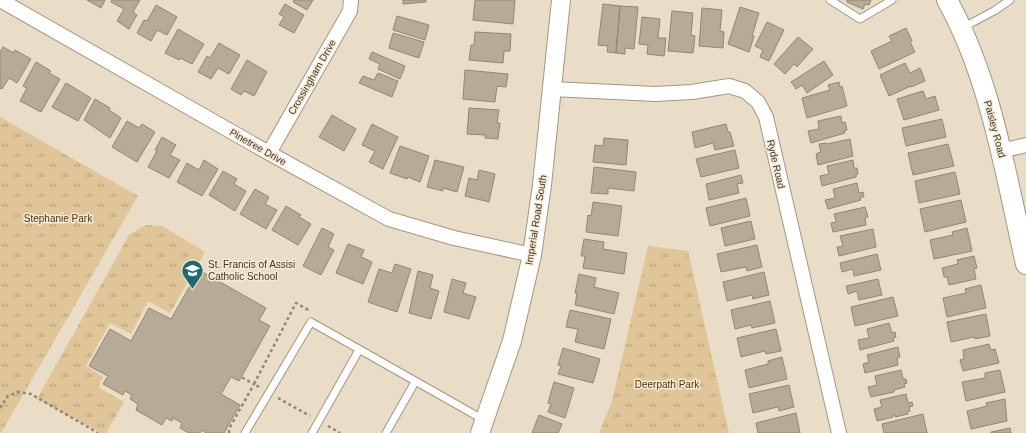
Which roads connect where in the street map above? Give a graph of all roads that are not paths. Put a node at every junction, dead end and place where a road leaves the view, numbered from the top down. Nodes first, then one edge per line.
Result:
1 (0, 0) edge
2 (351, 0) edge
3 (561, 0) edge
4 (830, 0) edge
5 (892, 0) edge
6 (947, 0) edge
7 (1010, 0) edge
8 (962, 28) junction
9 (552, 89) junction
10 (1026, 145) edge
11 (1001, 151) junction
12 (269, 153) junction
13 (532, 255) junction
14 (1026, 264) edge
15 (359, 350) junction
16 (415, 382) junction
17 (483, 427) edge
18 (245, 433) edge
19 (312, 433) edge
20 (386, 433) edge
21 (838, 433) edge

1 - 12 street, Pinetree Drive
2 - 12 street, Crossingham Drive
3 - 9 street, Imperial Road South
4 - 5 lane
6 - 8 main road, Paisley Road
7 - 8 lane
8 - 11 main road, Paisley Road
9 - 13 street, Imperial Road South
9 - 21 street, Ryde Road
10 - 11 street
11 - 14 main road, Paisley Road
12 - 13 street, Pinetree Drive
13 - 17 street, Imperial Road South
15 - 16 lane
15 - 18 lane
15 - 19 lane
16 - 17 lane
16 - 20 lane

